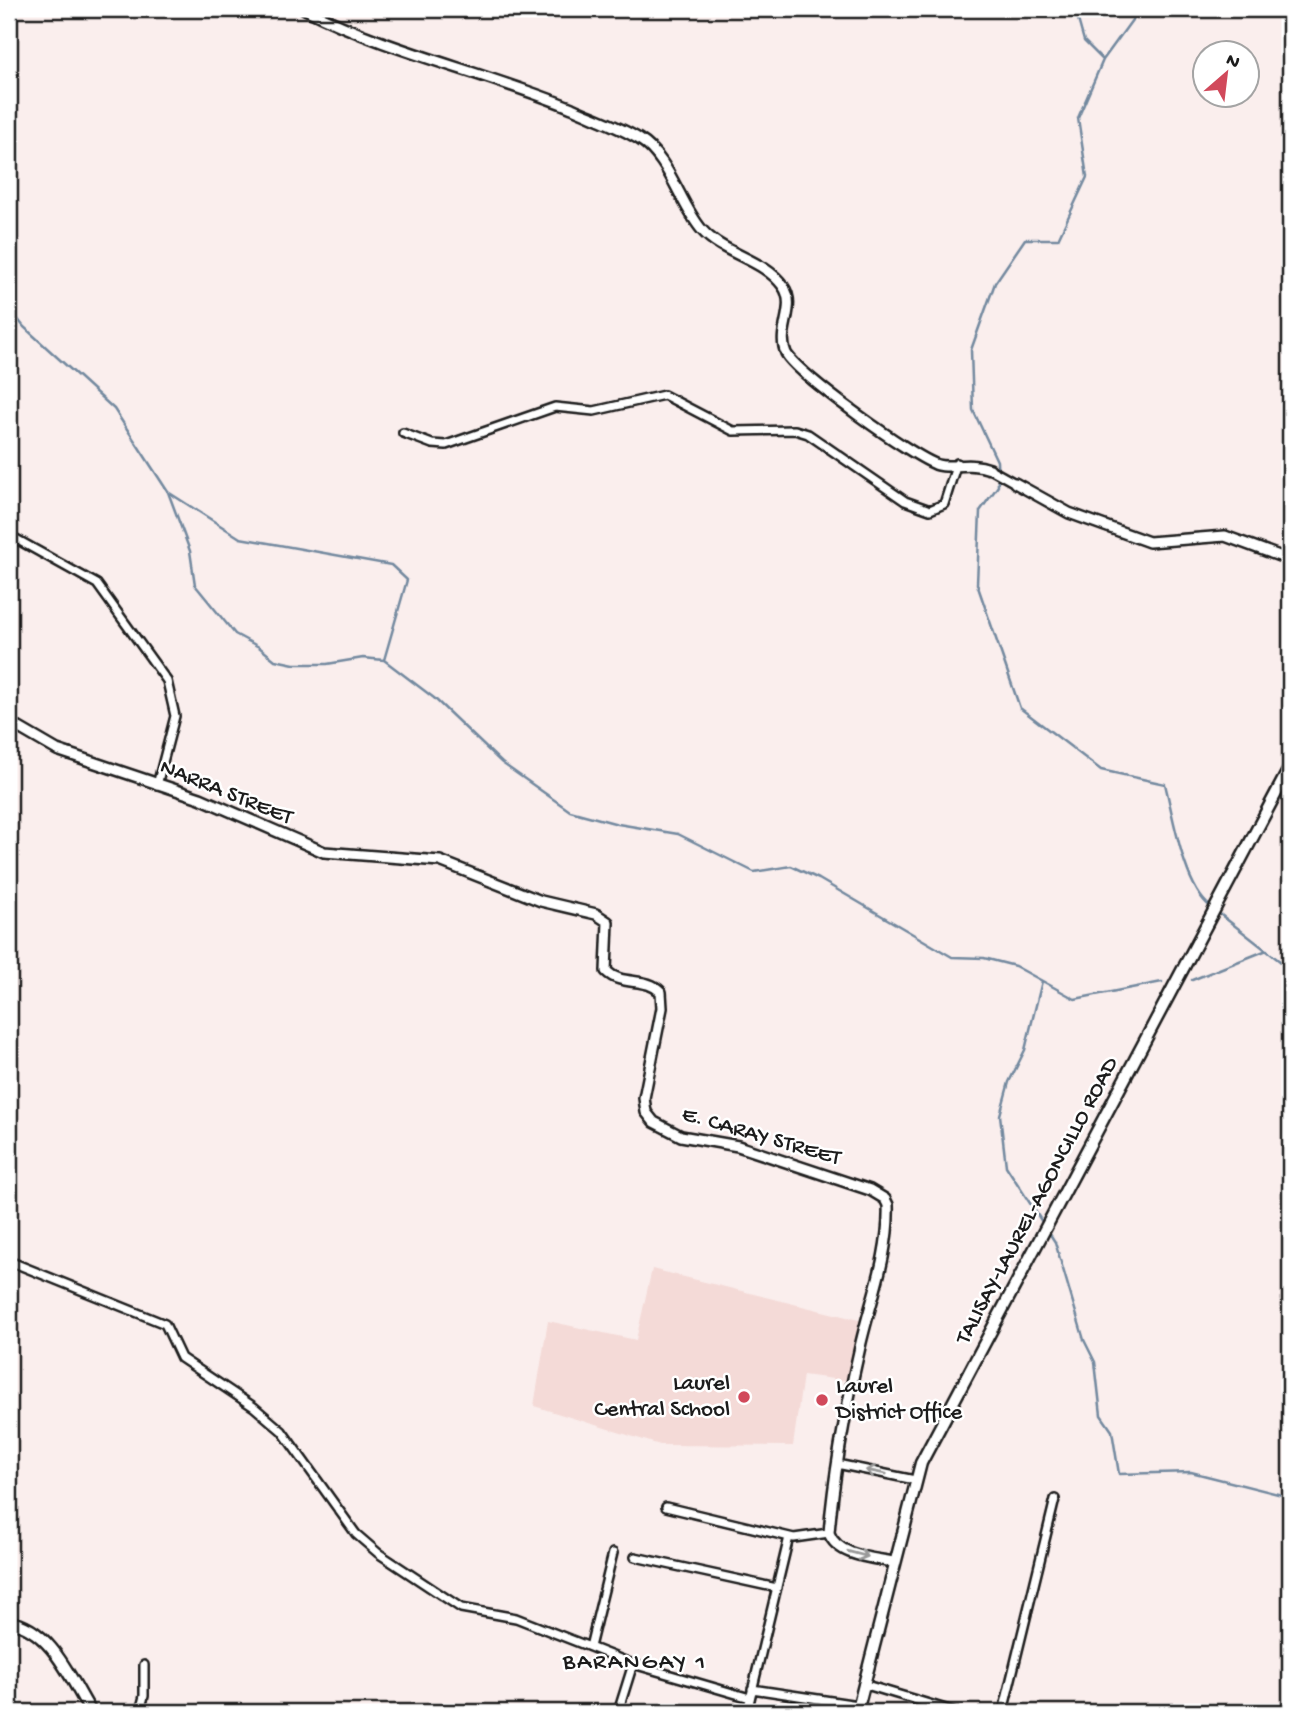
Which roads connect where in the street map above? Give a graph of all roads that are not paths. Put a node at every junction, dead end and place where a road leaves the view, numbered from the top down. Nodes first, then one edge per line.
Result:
1 (305, 9) edge
2 (403, 433) dead end
3 (957, 463) junction
4 (990, 469) joint
5 (1015, 483) joint
6 (9, 535) edge
7 (1290, 559) edge
8 (9, 722) edge
9 (1290, 767) edge
10 (157, 785) junction
11 (440, 861) joint
12 (9, 1261) edge
13 (837, 1464) junction
14 (915, 1479) junction
15 (1055, 1499) dead end
16 (666, 1507) dead end
17 (829, 1533) junction
18 (789, 1537) junction
19 (613, 1553) dead end
20 (635, 1557) dead end
21 (893, 1562) junction
22 (776, 1588) junction
23 (9, 1622) edge
24 (590, 1647) junction
25 (633, 1664) junction
26 (144, 1665) dead end
27 (863, 1684) junction
28 (752, 1689) junction
29 (750, 1698) junction
30 (857, 1709) edge
31 (91, 1712) edge
32 (140, 1712) edge
33 (618, 1712) edge
34 (747, 1712) edge
35 (956, 1712) edge
36 (1003, 1712) edge

1 - 3 street
2 - 3 street
3 - 4 street
4 - 5 street
5 - 7 street
6 - 10 street
8 - 10 street, NARRA STREET
9 - 14 main road, TALISAY-LAUREL-AGONCILLO ROAD
10 - 11 street, NARRA STREET
11 - 13 street, E. CARAY STREET
12 - 24 street
14 -> 13 street
13 - 17 street
14 - 21 main road, TALISAY-LAUREL-AGONCILLO ROAD
15 - 36 street
16 - 18 street
17 - 18 street
17 -> 21 street
18 - 22 street
19 - 24 street
20 - 22 street
21 - 27 main road, TALISAY-LAUREL-AGONCILLO ROAD
22 - 28 street
23 - 31 main road
24 - 25 street
25 - 29 street
25 - 33 street
26 - 32 street
27 - 30 main road, TALISAY-LAUREL-AGONCILLO ROAD
27 - 35 street
28 - 29 street
28 - 30 street
29 - 34 street

